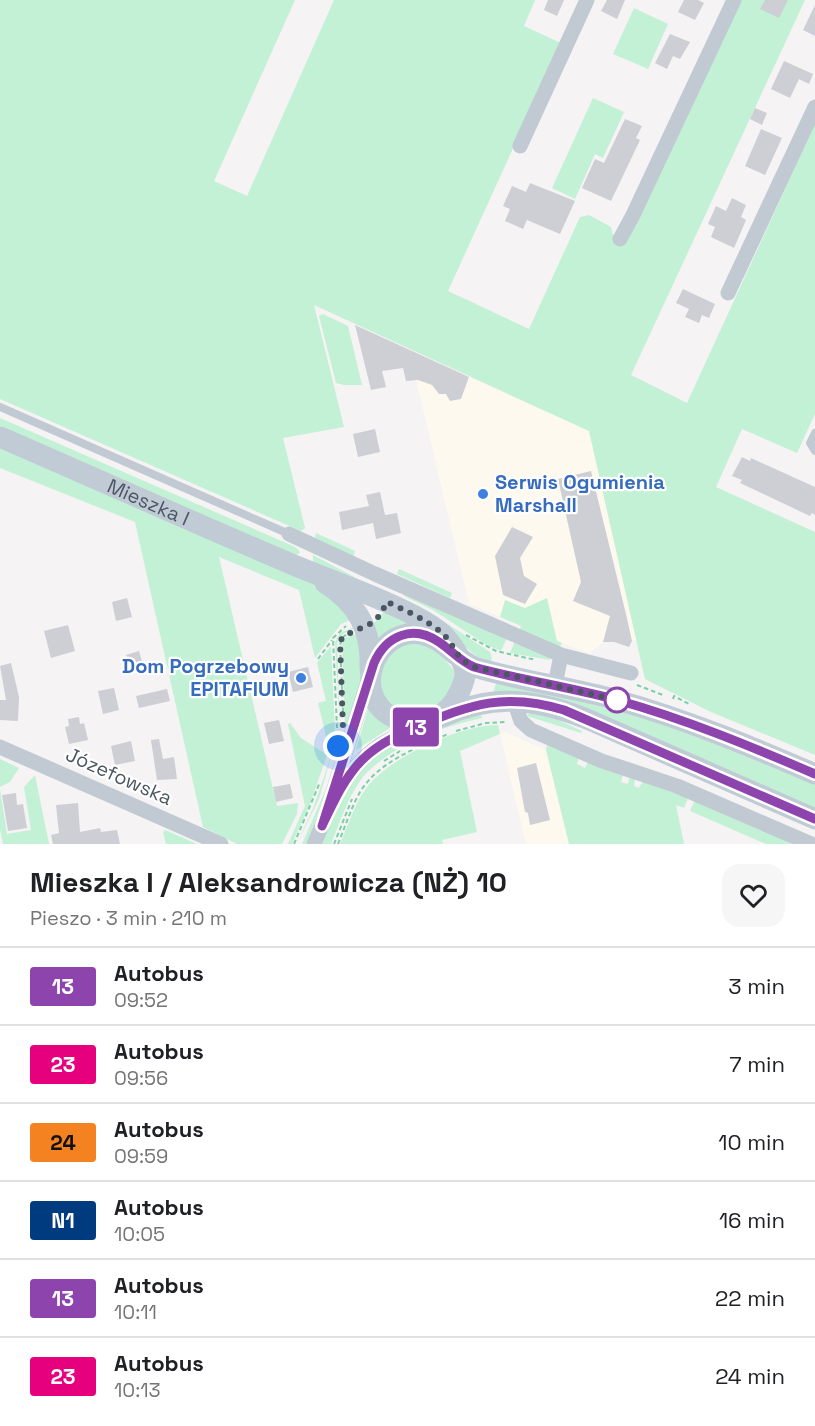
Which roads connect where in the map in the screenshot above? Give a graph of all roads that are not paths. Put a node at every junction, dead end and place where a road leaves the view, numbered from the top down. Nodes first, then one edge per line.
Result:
1 (587, 0) edge
2 (734, 0) edge
3 (815, 107) edge
4 (520, 146) dead end
5 (620, 238) dead end
6 (728, 294) dead end
7 (0, 407) edge
8 (815, 433) edge
9 (0, 437) edge
10 (815, 451) edge
11 (289, 534) joint
12 (309, 543) junction
13 (298, 567) junction
14 (561, 655) junction
15 (459, 659) junction
16 (631, 673) dead end
17 (370, 675) junction
18 (555, 685) junction
19 (514, 701) junction
20 (437, 724) junction
21 (0, 747) edge
22 (815, 774) edge
23 (815, 819) edge
24 (322, 826) junction
25 (221, 844) edge
26 (314, 844) edge
27 (810, 844) edge

1 - 4 street
2 - 5 street
3 - 6 street
7 - 11 lane
8 - 10 lane
9 - 13 street, Mieszka I
11 - 12 street
12 - 13 street
12 - 14 street
13 - 15 street
13 - 17 street
14 - 16 street
14 - 18 street
15 - 17 street
15 - 18 street
15 - 20 street
17 - 20 street
17 - 24 street
18 - 22 street
19 - 20 street
19 - 23 street
19 - 27 street
20 - 24 street
21 - 25 street, Józefowska
24 - 26 street

